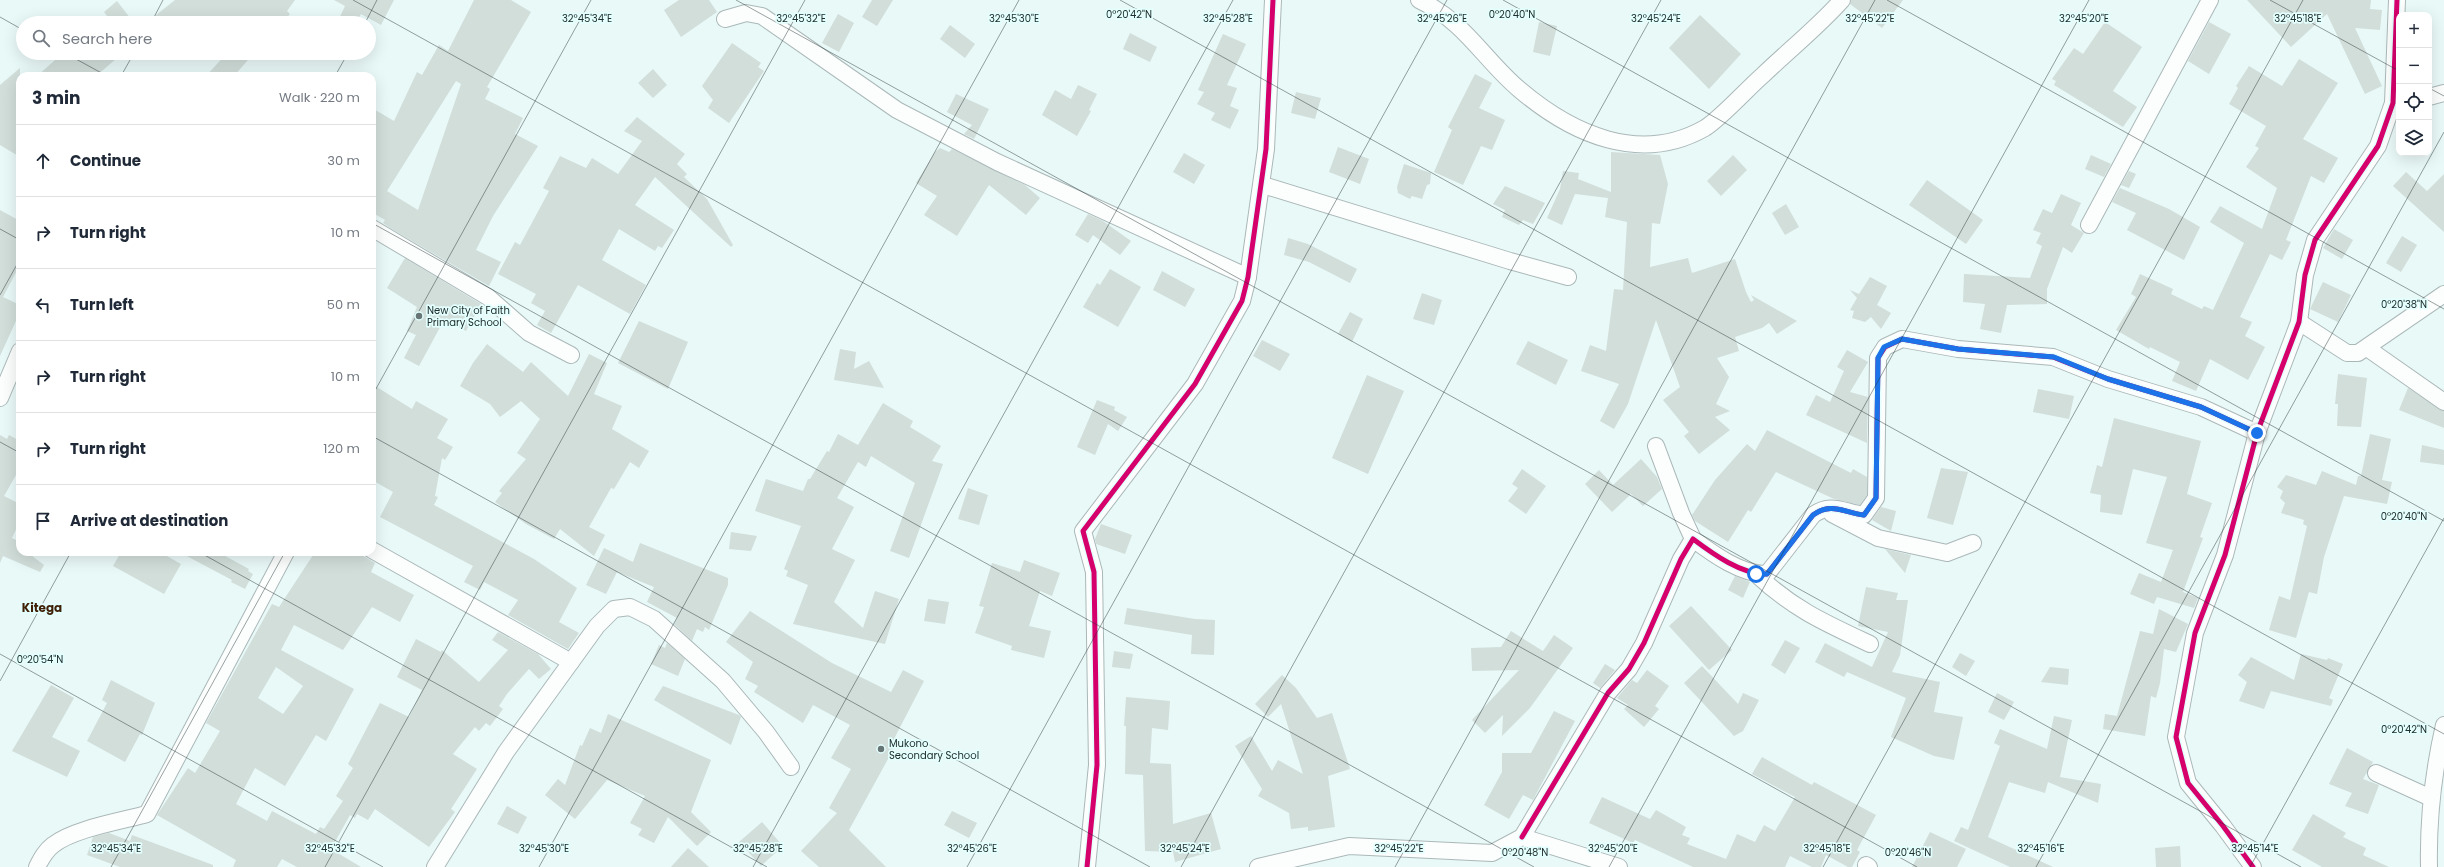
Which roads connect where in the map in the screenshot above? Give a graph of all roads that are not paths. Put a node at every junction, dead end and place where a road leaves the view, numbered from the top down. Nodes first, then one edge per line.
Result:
1 (1273, 0) edge
2 (1420, 0) edge
3 (1842, 0) edge
4 (2210, 0) edge
5 (2397, 0) edge
6 (726, 19) dead end
7 (2396, 84) edge
8 (2444, 93) edge
9 (2432, 96) edge
10 (2396, 102) edge
11 (1262, 185) junction
12 (2089, 225) dead end
13 (376, 230) edge
14 (1248, 277) junction
15 (1568, 277) dead end
16 (2444, 294) edge
17 (2299, 322) junction
18 (2367, 348) junction
19 (571, 355) dead end
20 (16, 360) edge
21 (0, 398) edge
22 (2444, 402) edge
23 (2257, 433) junction
24 (1656, 446) dead end
25 (1822, 509) junction
26 (1694, 539) junction
27 (1973, 543) dead end
28 (376, 552) edge
29 (284, 556) edge
30 (1756, 574) junction
31 (1870, 644) dead end
32 (571, 662) junction
33 (2444, 725) edge
34 (791, 767) dead end
35 (2376, 773) dead end
36 (2431, 798) junction
37 (1522, 837) junction
38 (36, 867) edge
39 (435, 867) edge
40 (1087, 867) edge
41 (1258, 867) edge
42 (1619, 867) edge
43 (2253, 867) edge
44 (2429, 867) edge

1 - 11 street
2 - 3 street
4 - 12 street
5 - 7 street
6 - 14 street
8 - 9 street
10 - 17 street
11 - 14 street
11 - 15 street
13 - 19 street
14 - 40 street
16 - 18 street
17 - 18 street
17 - 23 street
18 - 22 street
20 - 21 street
23 - 25 street
23 - 43 street
24 - 26 street
25 - 27 street
25 - 30 street
26 - 30 street
26 - 37 street
28 - 32 street
29 - 38 street
30 - 31 street
32 - 34 street
32 - 39 street
33 - 36 street
35 - 36 street
36 - 44 street
37 - 41 street
37 - 42 street

